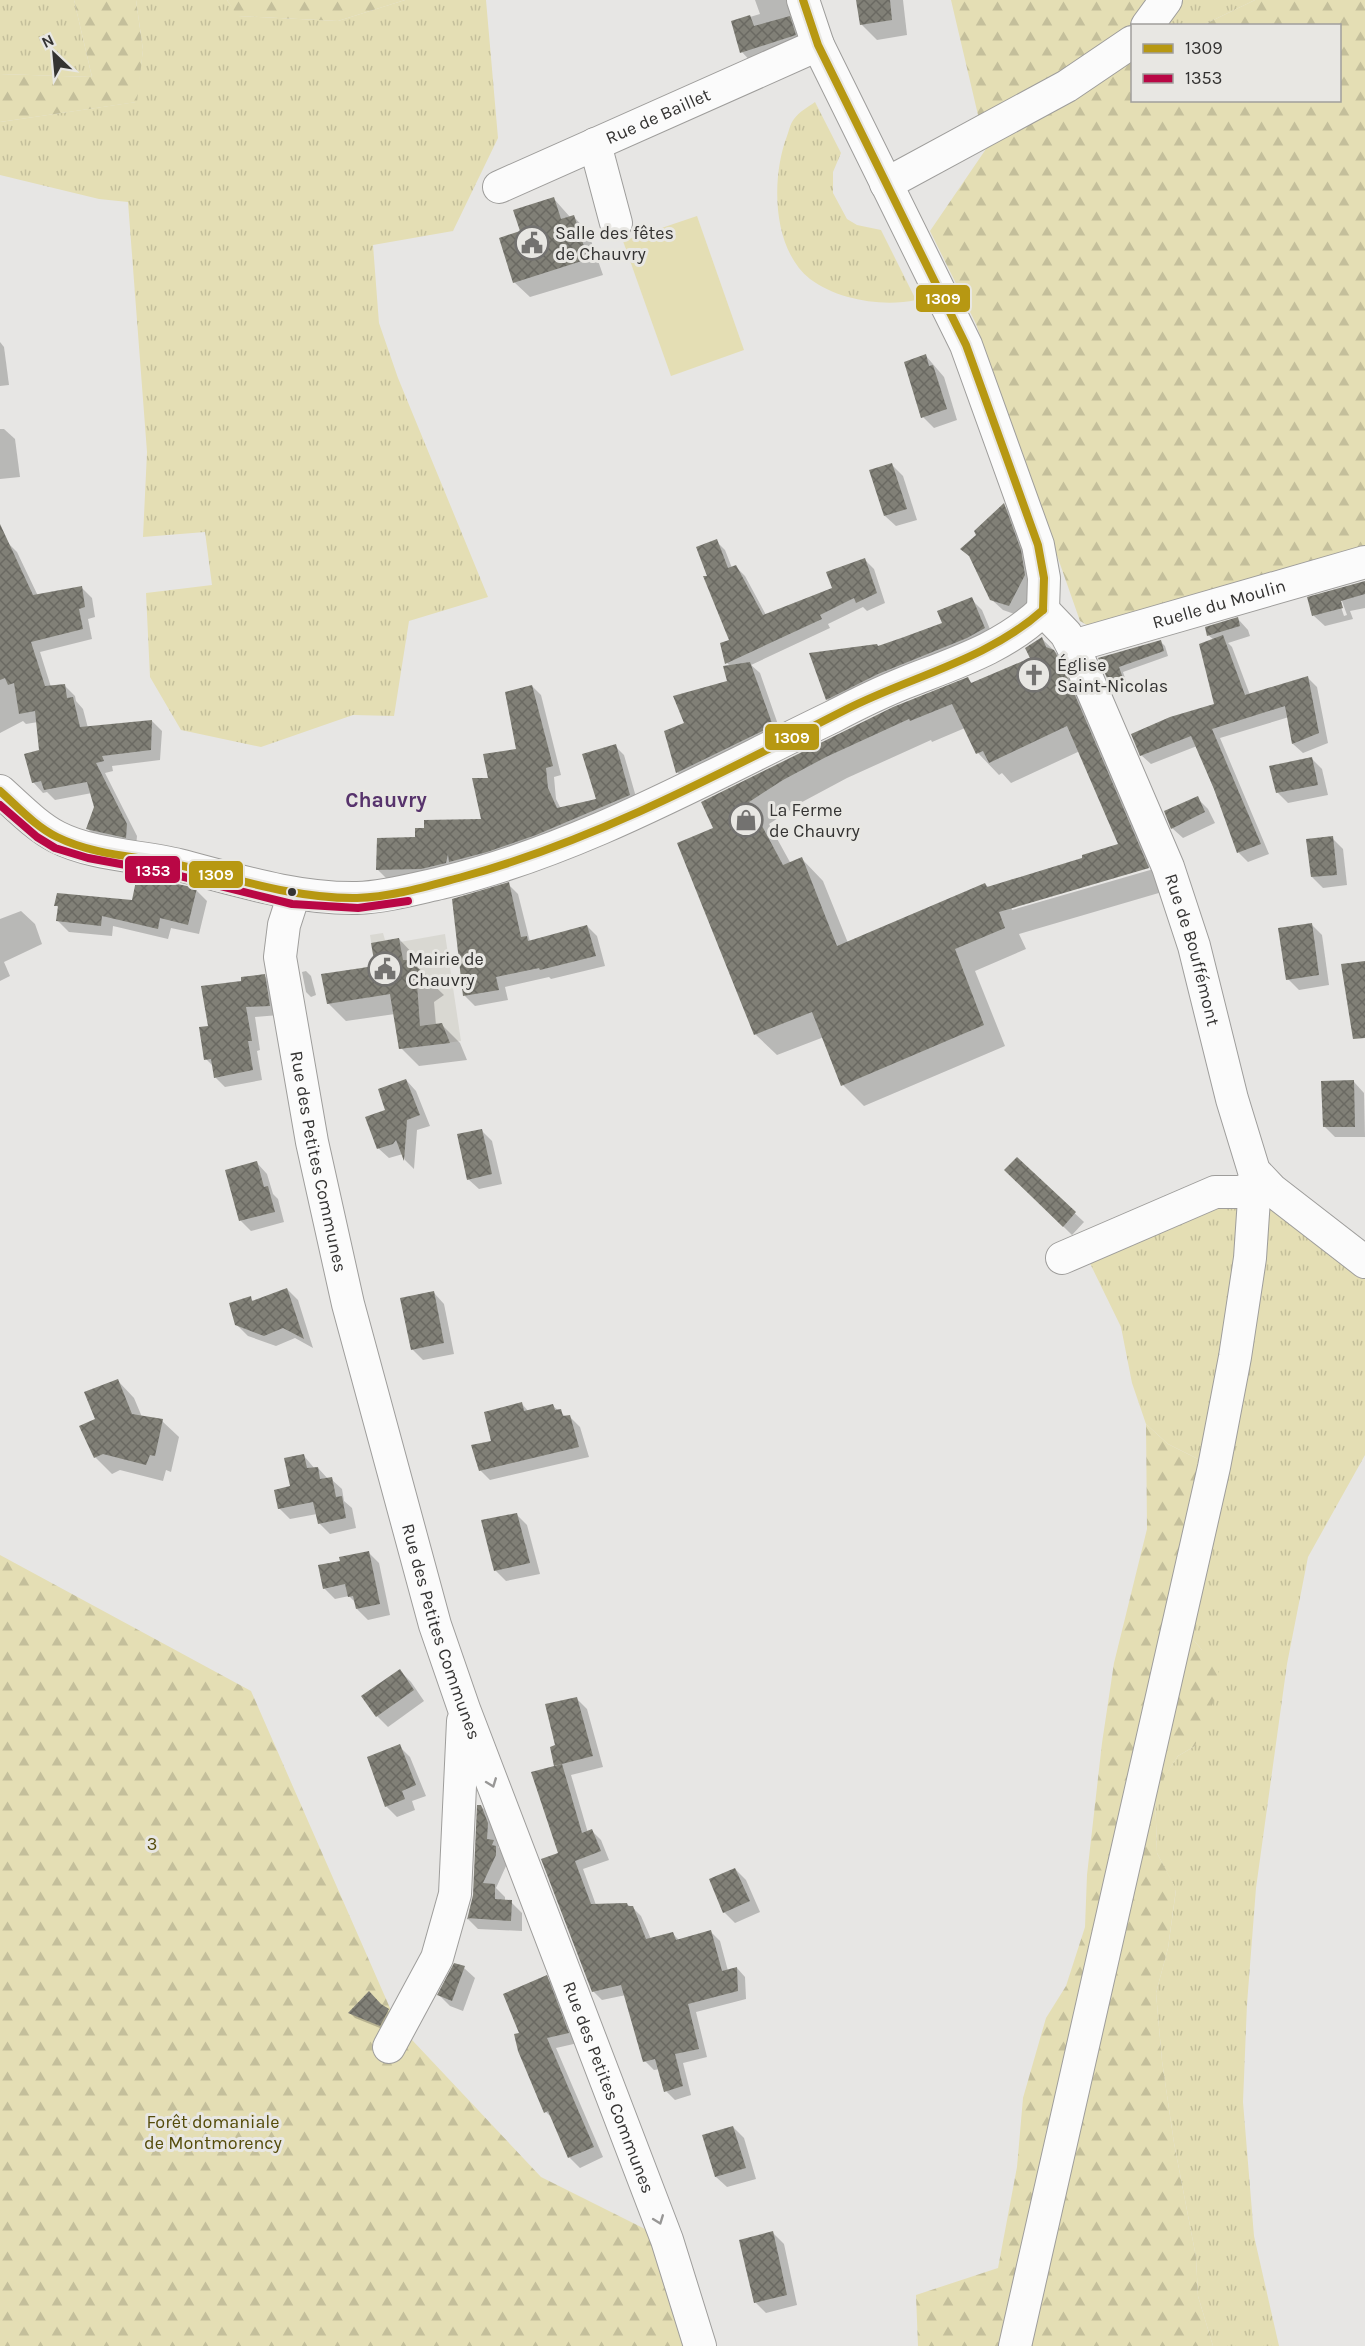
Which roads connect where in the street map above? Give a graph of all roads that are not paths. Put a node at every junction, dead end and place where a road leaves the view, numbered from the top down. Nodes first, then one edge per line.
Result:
1 (803, 0) edge
2 (1166, 0) edge
3 (1148, 24) edge
4 (1131, 43) edge
5 (818, 45) junction
6 (595, 144) junction
7 (886, 184) junction
8 (499, 187) dead end
9 (616, 223) dead end
10 (1365, 562) edge
11 (1043, 610) junction
12 (1073, 646) junction
13 (0, 791) edge
14 (294, 894) junction
15 (1262, 1182) junction
16 (1062, 1258) dead end
17 (1365, 1262) edge
18 (464, 1708) junction
19 (389, 2048) dead end
20 (700, 2346) edge
21 (1015, 2346) edge

1 - 5 street
2 - 3 street
4 - 7 street
5 - 6 street, Rue de Baillet
5 - 7 street
6 - 8 street, Rue de Baillet
6 - 9 street
7 - 11 street
10 - 12 street, Ruelle du Moulin
11 - 12 street, Rue de Bouffémont
11 - 14 street
12 - 15 street, Rue de Bouffémont
13 - 14 street
14 - 18 street, Rue des Petites Communes
15 - 16 street
15 - 17 street, Rue de Bouffémont
15 - 21 street
18 - 19 street
18 -> 20 street, Rue des Petites Communes

